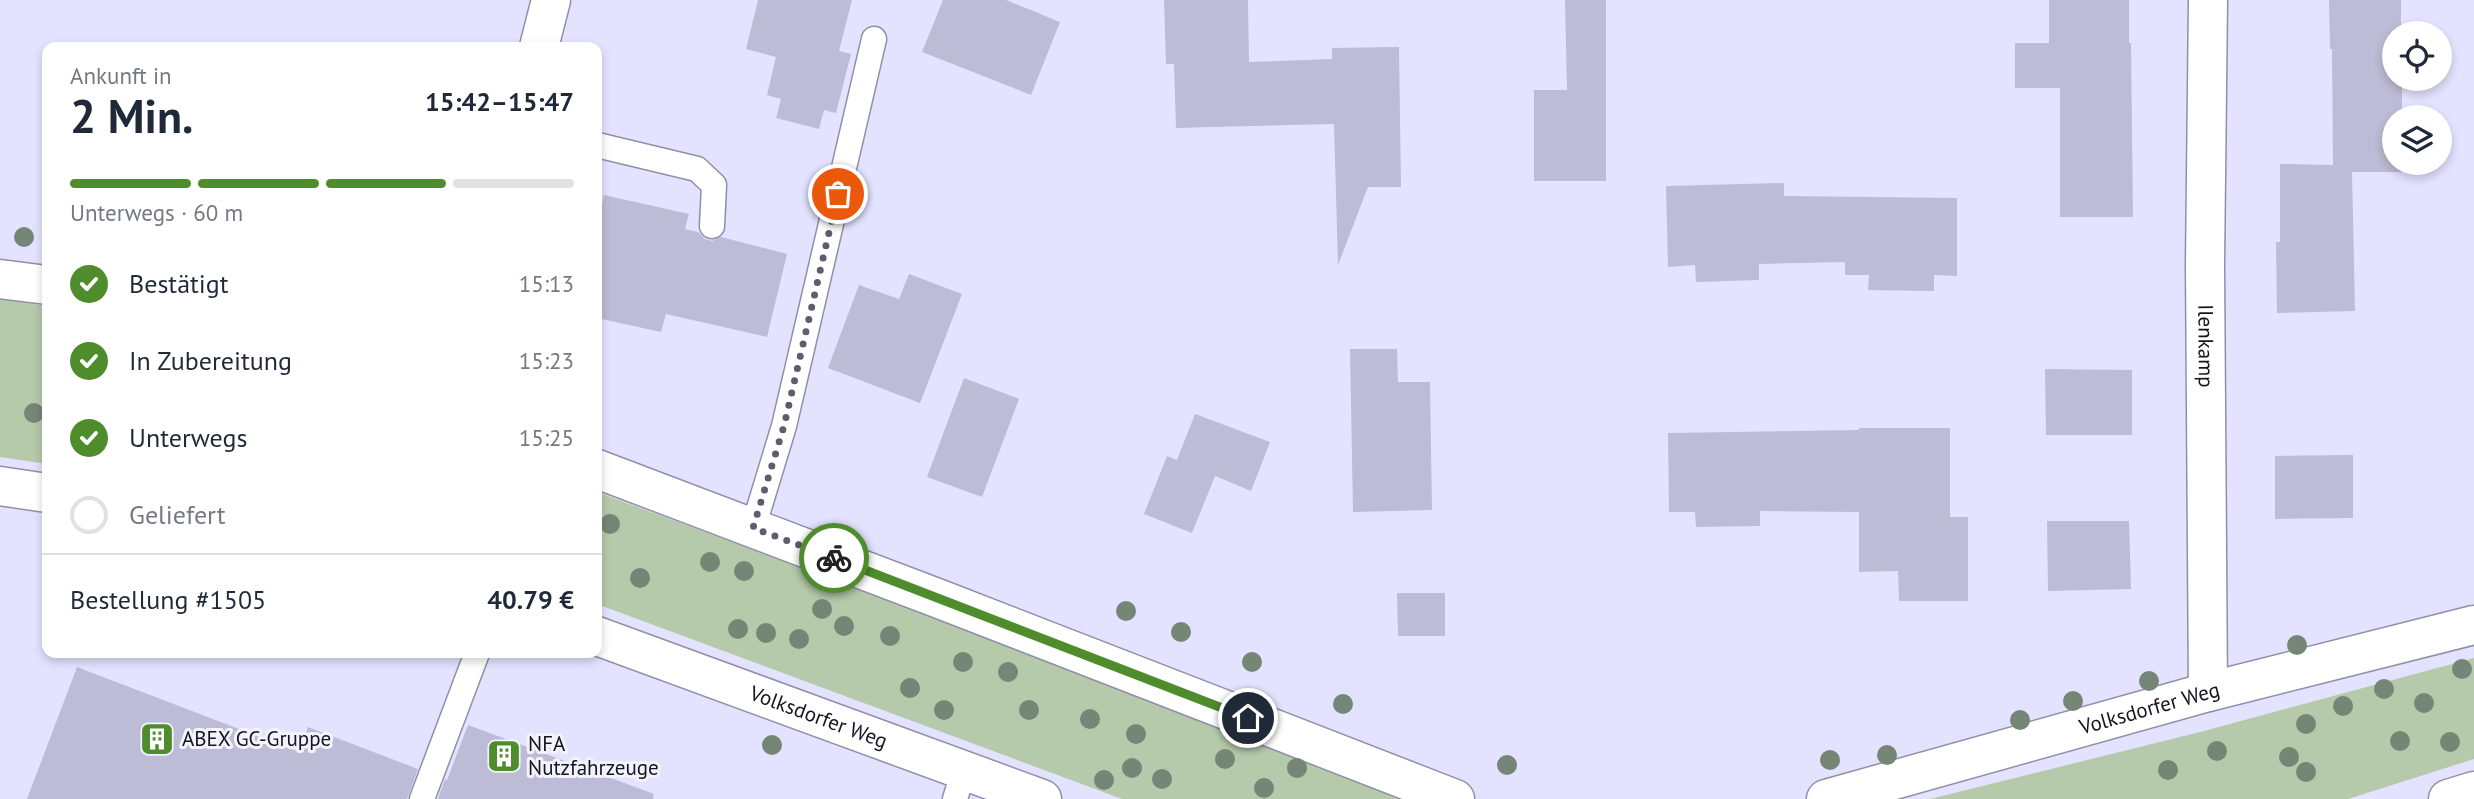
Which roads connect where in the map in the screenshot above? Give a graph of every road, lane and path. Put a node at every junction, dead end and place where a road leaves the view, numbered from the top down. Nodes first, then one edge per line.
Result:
1 (551, 0) edge
2 (2208, 0) edge
3 (874, 39) dead end
4 (540, 42) edge
5 (602, 146) edge
6 (712, 226) dead end
7 (0, 279) edge
8 (42, 284) edge
9 (602, 471) edge
10 (0, 486) edge
11 (42, 492) edge
12 (753, 528) junction
13 (2474, 625) edge
14 (602, 637) edge
15 (475, 658) edge
16 (2208, 692) junction
17 (959, 785) edge
18 (2474, 791) edge
19 (422, 799) edge
20 (1042, 799) edge
21 (1455, 799) edge
22 (1826, 799) edge
23 (2448, 799) edge

1 - 4 street
2 - 16 street, Ilenkamp
3 - 12 lane
5 - 6 lane
7 - 8 street
9 - 12 street
10 - 11 street
12 - 21 street
13 - 16 street, Volksdorfer Weg
14 - 17 street, Volksdorfer Weg
15 - 19 lane
16 - 22 street, Volksdorfer Weg
17 - 20 street, Volksdorfer Weg
18 - 23 street

